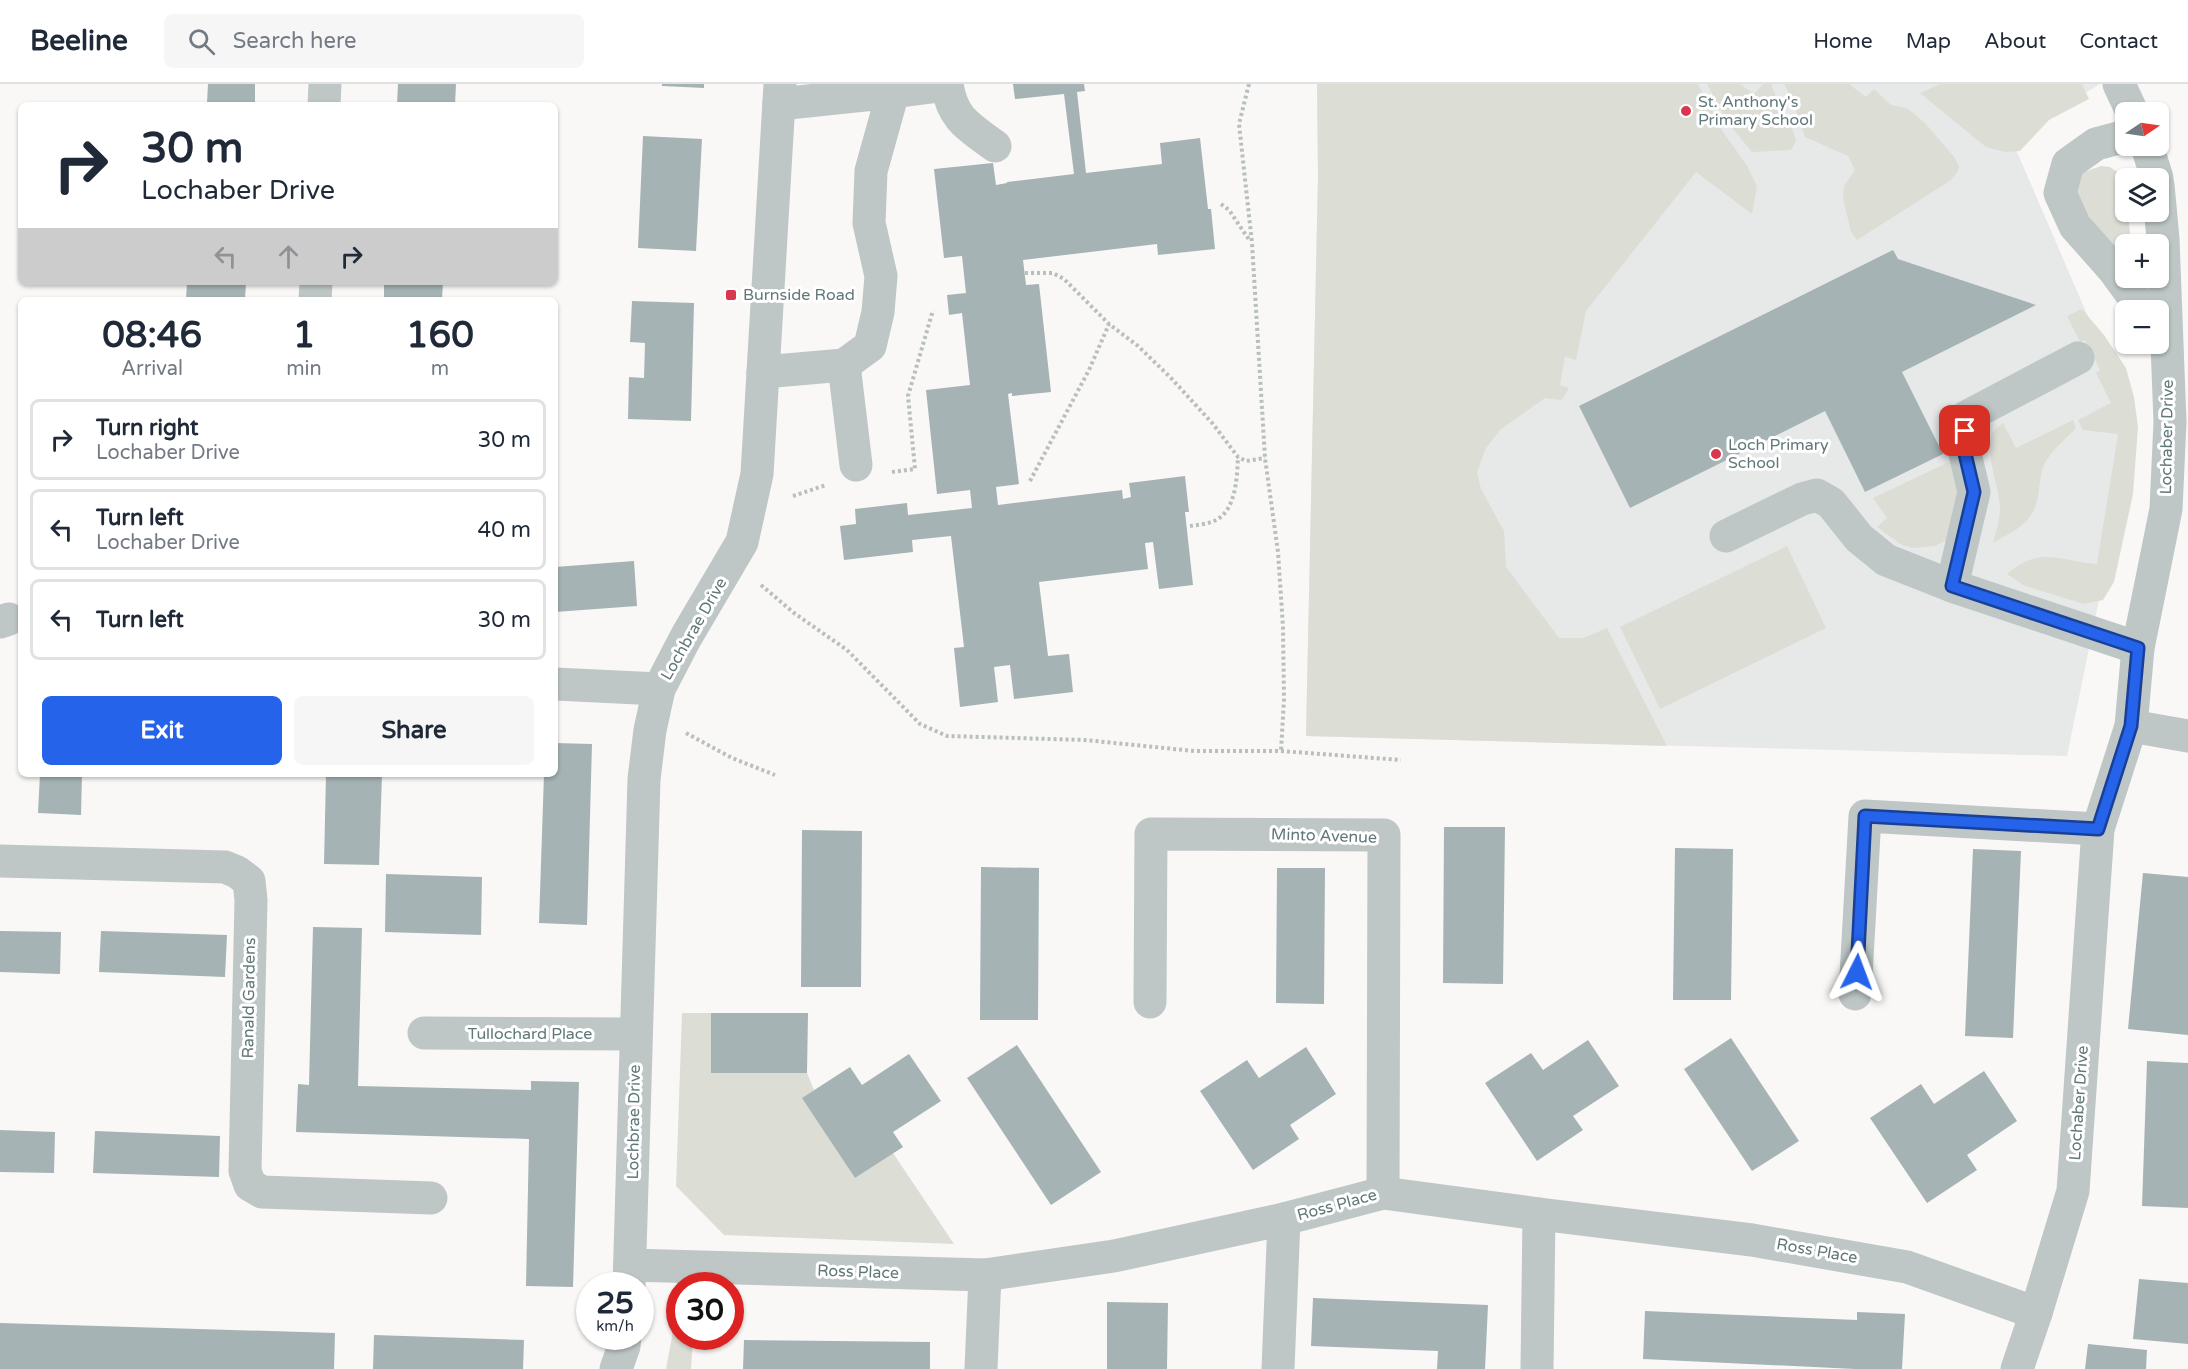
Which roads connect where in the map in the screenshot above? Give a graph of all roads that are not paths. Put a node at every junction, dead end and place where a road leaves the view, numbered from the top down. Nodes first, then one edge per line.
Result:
1 (325, 84) edge
2 (2119, 84) edge
3 (947, 85) edge
4 (893, 92) junction
5 (779, 94) edge
6 (324, 102) edge
7 (2127, 102) edge
8 (2115, 139) edge
9 (995, 146) dead end
10 (2161, 222) edge
11 (2136, 300) edge
12 (2171, 336) edge
13 (2078, 358) dead end
14 (844, 365) junction
15 (764, 372) junction
16 (856, 465) dead end
17 (2177, 510) edge
18 (1726, 536) dead end
19 (1952, 586) junction
20 (2138, 648) junction
21 (558, 684) edge
22 (659, 689) junction
23 (2131, 726) junction
24 (2188, 736) edge
25 (2098, 829) junction
26 (0, 861) edge
27 (1856, 994) dead end
28 (1150, 1002) dead end
29 (424, 1033) dead end
30 (636, 1034) junction
31 (1383, 1193) junction
32 (431, 1198) dead end
33 (1539, 1214) junction
34 (1284, 1219) junction
35 (629, 1272) edge
36 (654, 1275) edge
37 (985, 1275) junction
38 (2036, 1313) junction
39 (623, 1350) edge
40 (616, 1369) edge
41 (981, 1369) edge
42 (1278, 1369) edge
43 (1537, 1369) edge
44 (2017, 1369) edge

1 - 6 street
2 - 7 street
3 - 4 street
3 - 9 street
4 - 5 street
4 - 14 street
5 - 15 street, Lochbrae Drive
8 - 11 street
10 - 12 street, Lochaber Drive
12 - 17 street, Lochaber Drive
13 - 19 street
14 - 15 street
14 - 16 street
15 - 22 street, Lochbrae Drive
17 - 20 street, Lochaber Drive
18 - 19 street
19 - 20 street
20 - 23 street, Lochaber Drive
21 - 22 street
22 - 30 street, Lochbrae Drive
23 - 24 street
23 - 25 street, Lochaber Drive
25 - 27 street
25 - 38 street, Lochaber Drive
26 - 32 street, Ranald Gardens
28 - 31 street, Minto Avenue
29 - 30 street, Tullochard Place
30 - 35 street, Lochbrae Drive
31 - 33 street, Ross Place
31 - 34 street, Ross Place
33 - 38 street, Ross Place
33 - 43 street
34 - 37 street, Ross Place
34 - 42 street
36 - 37 street, Ross Place
37 - 41 street
38 - 44 street, Lochaber Drive
39 - 40 street

